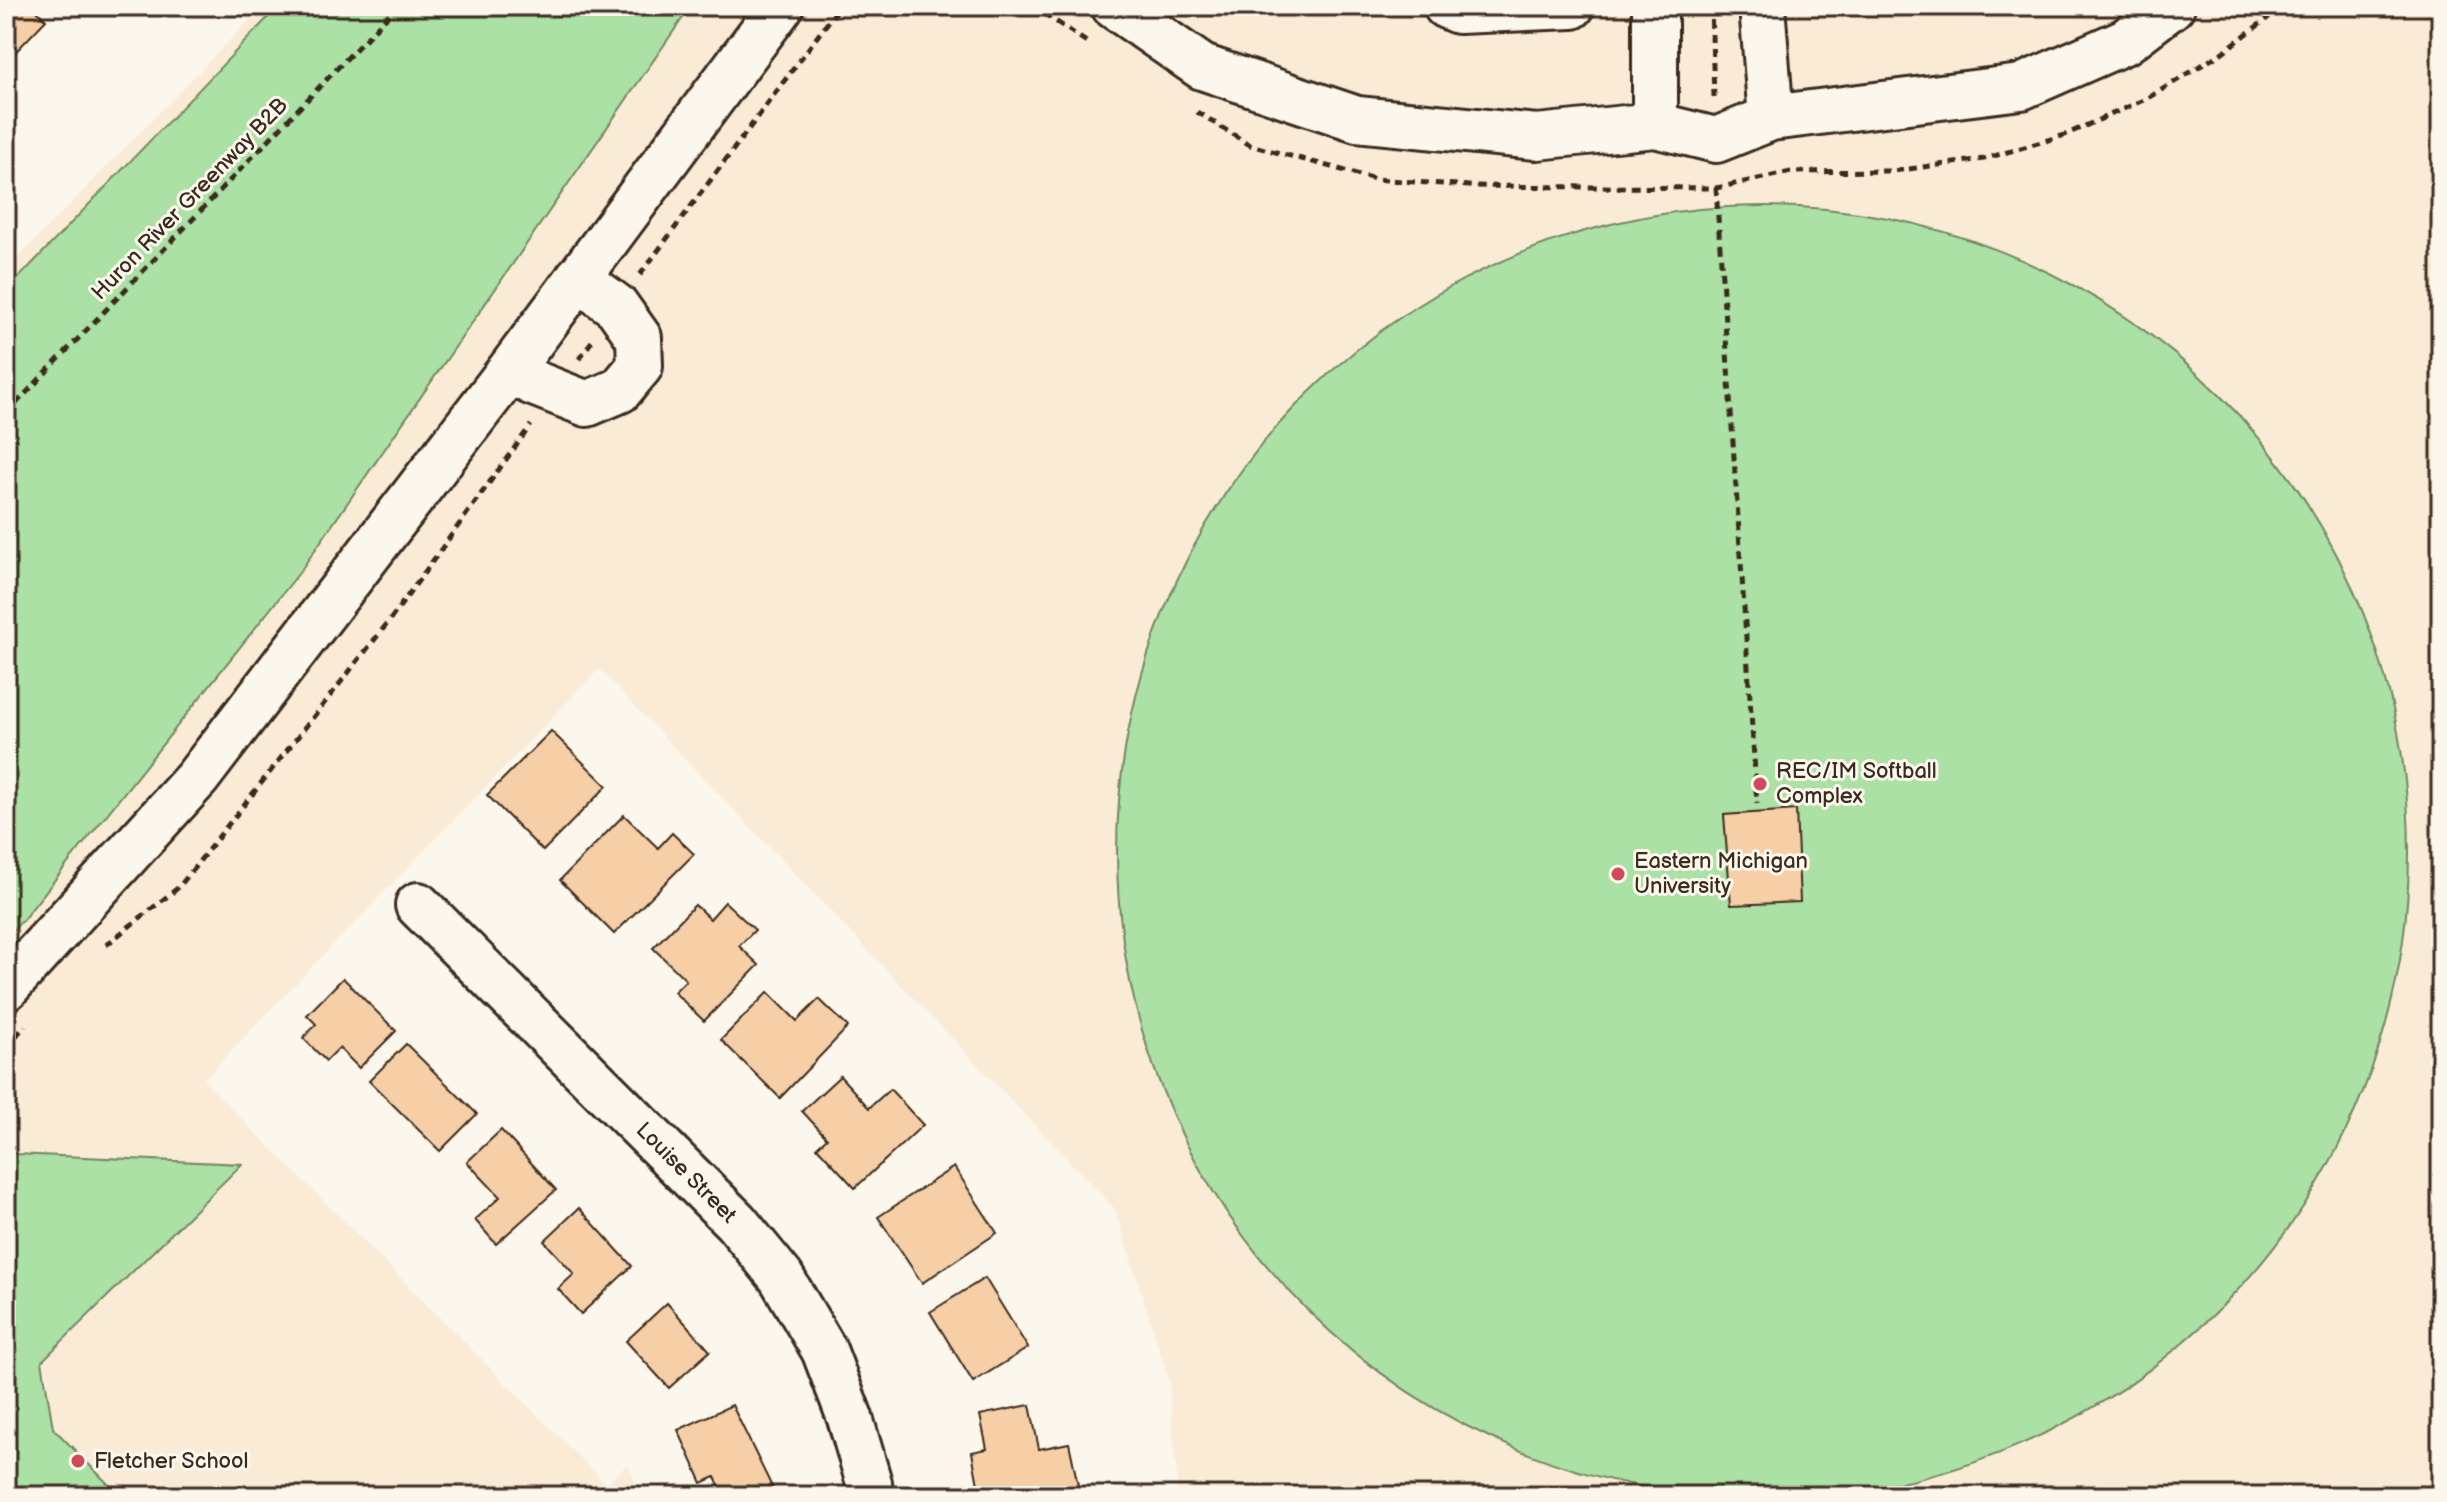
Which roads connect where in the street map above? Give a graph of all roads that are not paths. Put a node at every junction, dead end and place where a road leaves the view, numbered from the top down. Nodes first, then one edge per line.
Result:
1 (781, 6) edge
2 (1114, 6) edge
3 (1446, 6) edge
4 (1572, 6) edge
5 (1655, 6) edge
6 (1762, 6) edge
7 (2172, 6) edge
8 (1771, 118) junction
9 (1655, 125) junction
10 (578, 278) junction
11 (510, 370) junction
12 (418, 905) dead end
13 (21, 1002) edge
14 (870, 1496) edge

1 - 10 street
2 - 9 street
3 - 4 street
5 - 9 street
6 - 8 street
7 - 8 street
8 - 9 street
10 - 11 street
10 - 11 street
11 - 13 street
12 - 14 street, Louise Street

